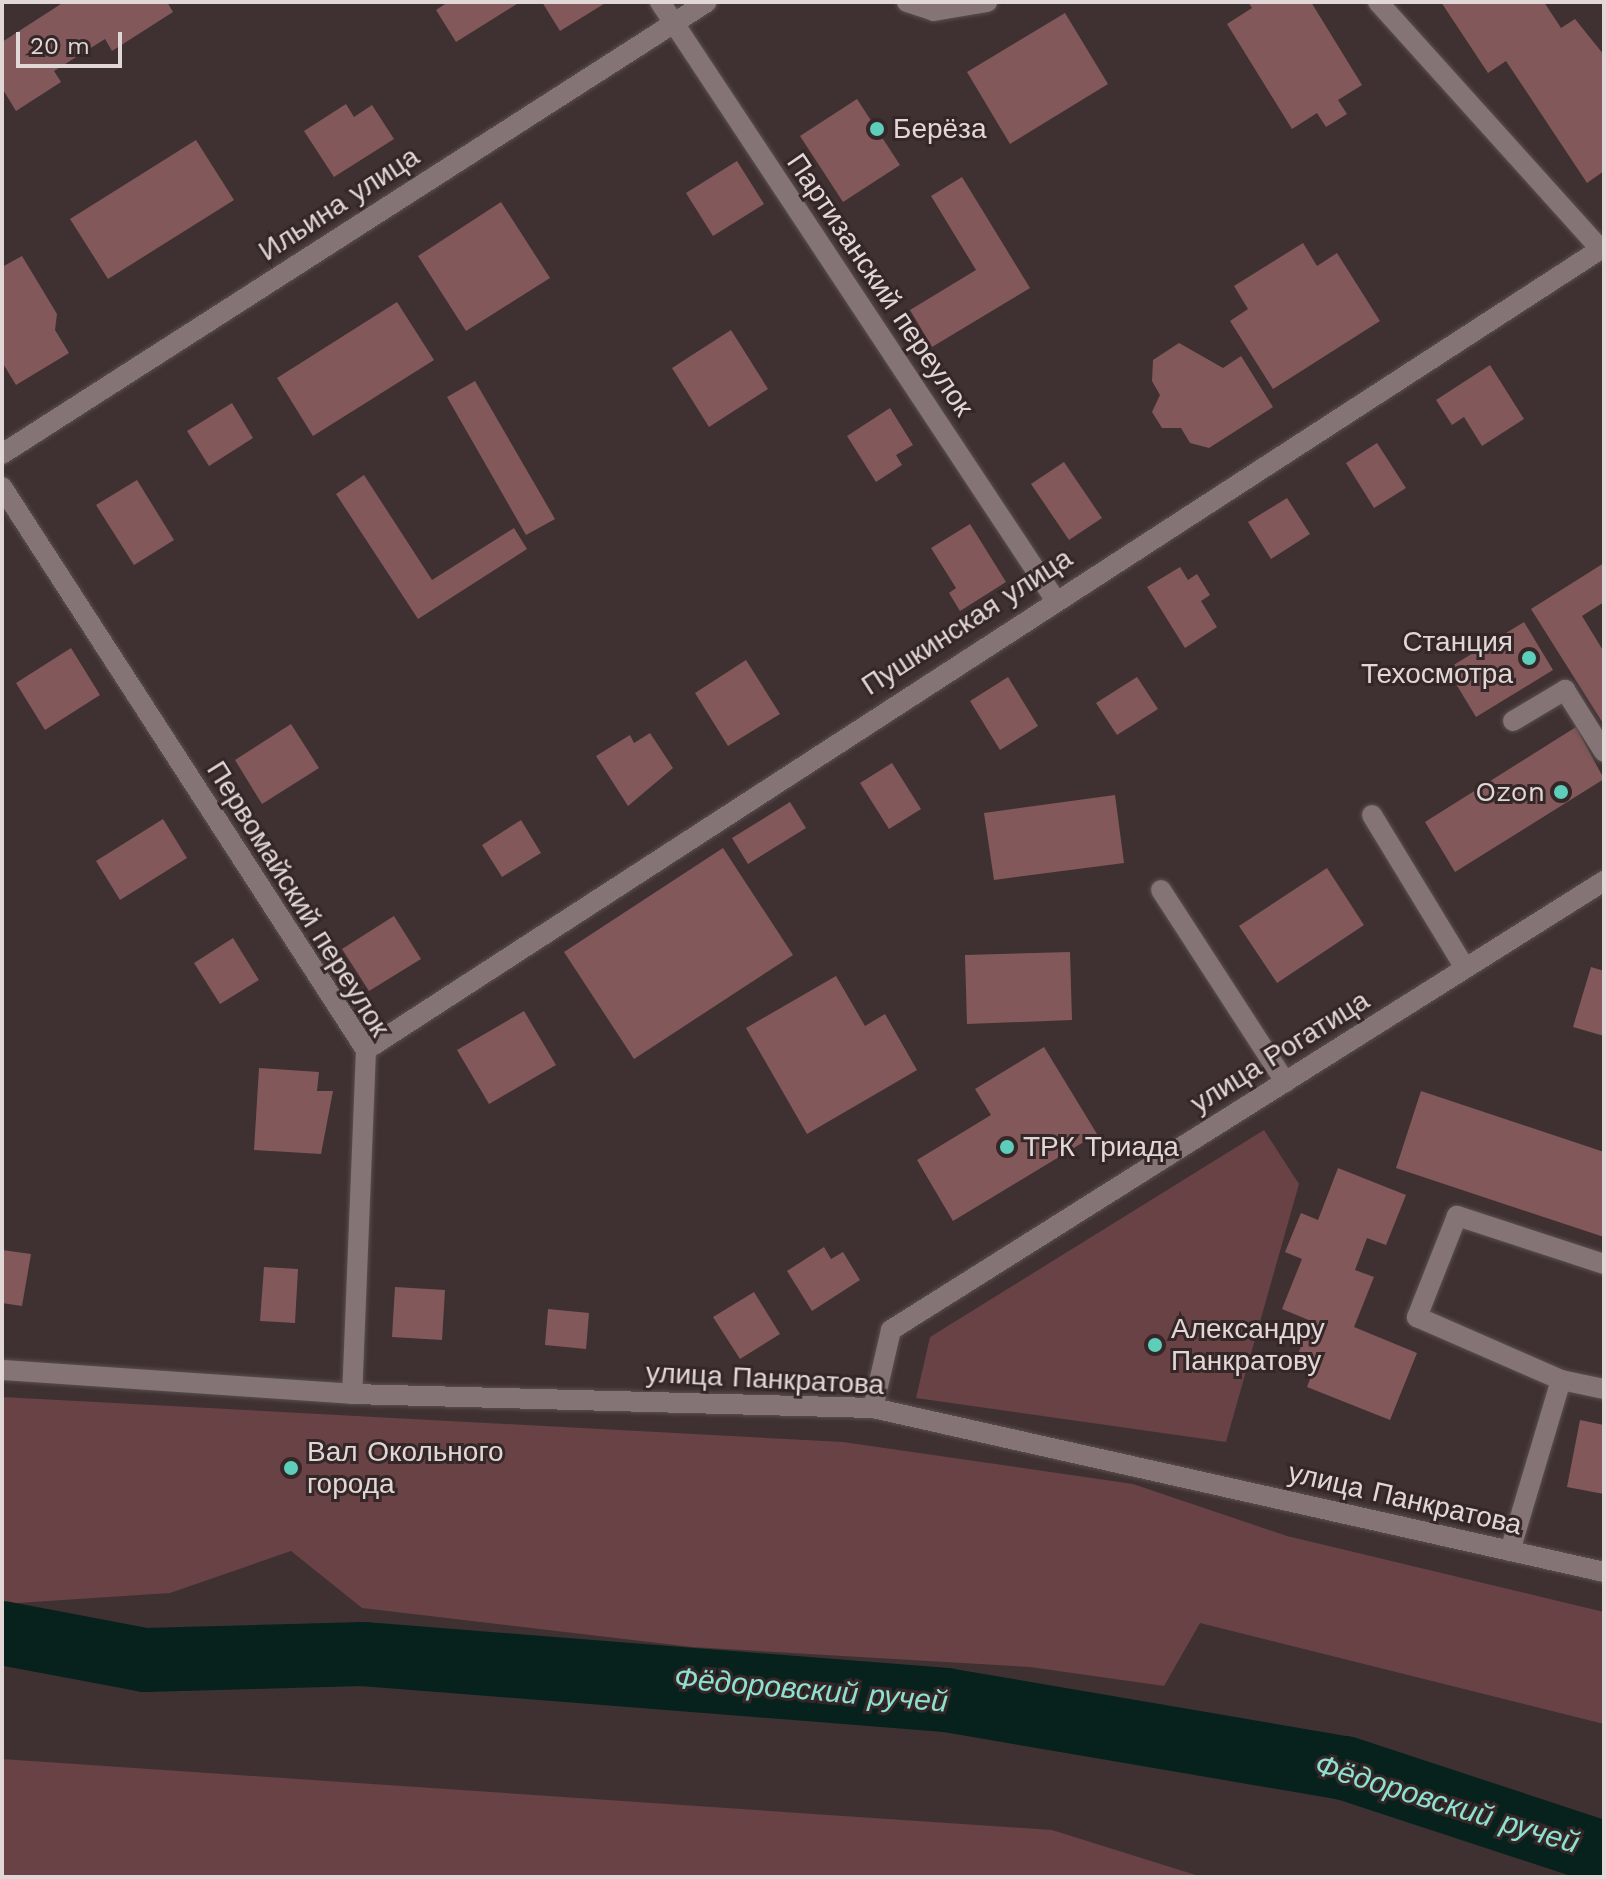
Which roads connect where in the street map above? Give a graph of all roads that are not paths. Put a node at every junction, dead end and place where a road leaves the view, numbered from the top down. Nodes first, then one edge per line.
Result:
1 (660, 2) edge
2 (707, 2) edge
3 (907, 2) edge
4 (987, 2) edge
5 (1378, 2) edge
6 (673, 23) junction
7 (1602, 248) edge
8 (2, 454) edge
9 (2, 487) edge
10 (1054, 598) junction
11 (1513, 721) dead end
12 (1604, 752) edge
13 (1372, 815) dead end
14 (1604, 881) edge
15 (1161, 890) dead end
16 (1465, 968) junction
17 (366, 1050) junction
18 (1285, 1082) junction
19 (1604, 1264) edge
20 (2, 1370) edge
21 (1561, 1380) junction
22 (1604, 1389) edge
23 (352, 1394) junction
24 (873, 1408) junction
25 (1510, 1551) junction
26 (1604, 1572) edge

1 - 6 street, Партизанский переулок
2 - 6 street, Ильина улица
3 - 4 street
5 - 7 street
6 - 8 street, Ильина улица
6 - 10 street, Партизанский переулок
7 - 10 street, Пушкинская улица
9 - 17 street, Первомайский переулок
10 - 17 street, Пушкинская улица
11 - 12 street
13 - 16 street
14 - 16 street, улица Рогатица
15 - 18 street
16 - 18 street, улица Рогатица
17 - 23 street, Первомайский переулок
18 - 24 street, улица Рогатица
19 - 21 street
20 - 23 street, улица Панкратова
21 - 22 street
21 - 25 street
23 - 24 street, улица Панкратова
24 - 25 street, улица Панкратова
25 - 26 street, улица Панкратова

